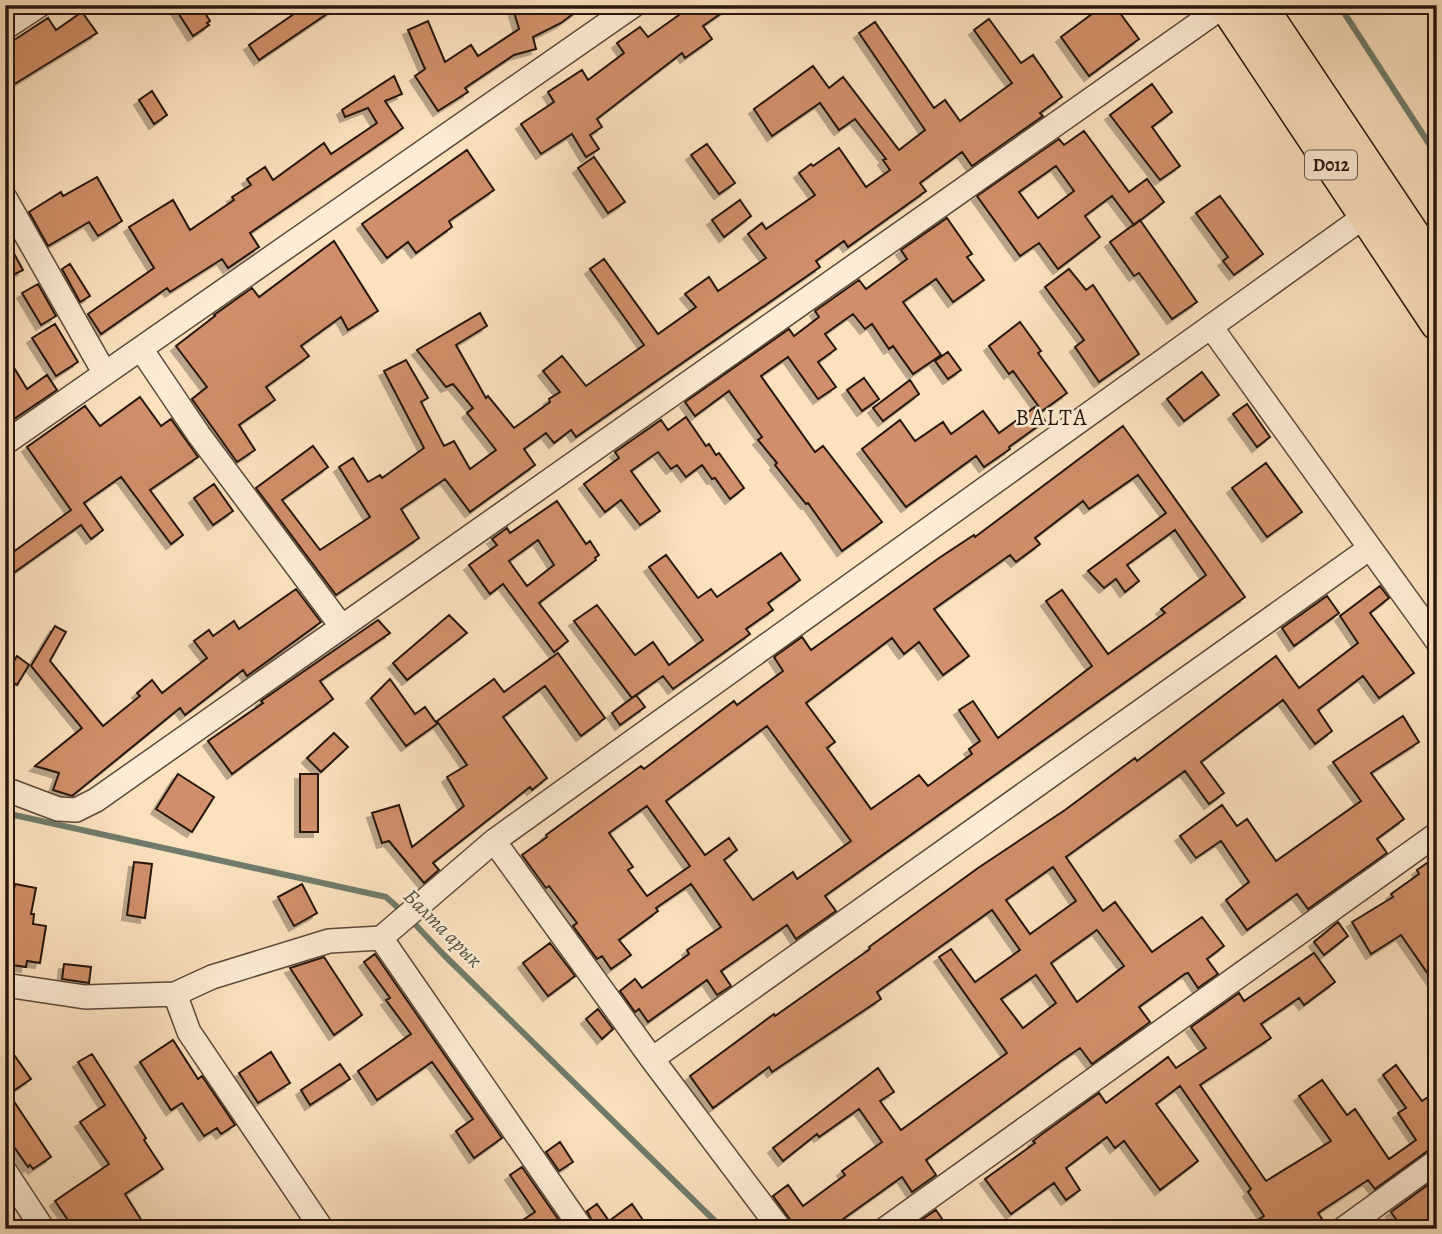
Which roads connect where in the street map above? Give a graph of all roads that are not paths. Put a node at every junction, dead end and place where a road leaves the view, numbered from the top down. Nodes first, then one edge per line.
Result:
1 (40, 5) edge
2 (634, 5) edge
3 (1225, 5) edge
4 (1260, 5) edge
5 (5, 28) edge
6 (5, 198) edge
7 (1365, 216) junction
8 (1437, 270) edge
9 (1437, 324) edge
10 (1211, 327) junction
11 (141, 349) junction
12 (104, 372) junction
13 (5, 443) edge
14 (1370, 548) junction
15 (341, 627) junction
16 (1437, 641) edge
17 (5, 789) edge
18 (1437, 834) edge
19 (494, 841) junction
20 (382, 937) junction
21 (5, 985) edge
22 (175, 994) junction
23 (652, 1059) junction
24 (1437, 1161) edge
25 (5, 1171) edge
26 (43, 1229) edge
27 (322, 1229) edge
28 (582, 1229) edge
29 (779, 1229) edge
30 (885, 1229) edge
31 (1343, 1229) edge

1 - 5 street
2 - 11 street
3 - 7 highway, D012
3 - 15 street
4 - 8 highway, D012
6 - 12 street
7 - 9 highway, D012
7 - 10 street
10 - 14 street
10 - 19 street
11 - 12 street
11 - 15 street
12 - 13 street
14 - 16 street
14 - 23 street
15 - 17 street
18 - 30 street
19 - 20 street
19 - 23 street
20 - 22 street
20 - 28 street
21 - 22 street
22 - 27 street
23 - 29 street
24 - 31 street
25 - 26 street

